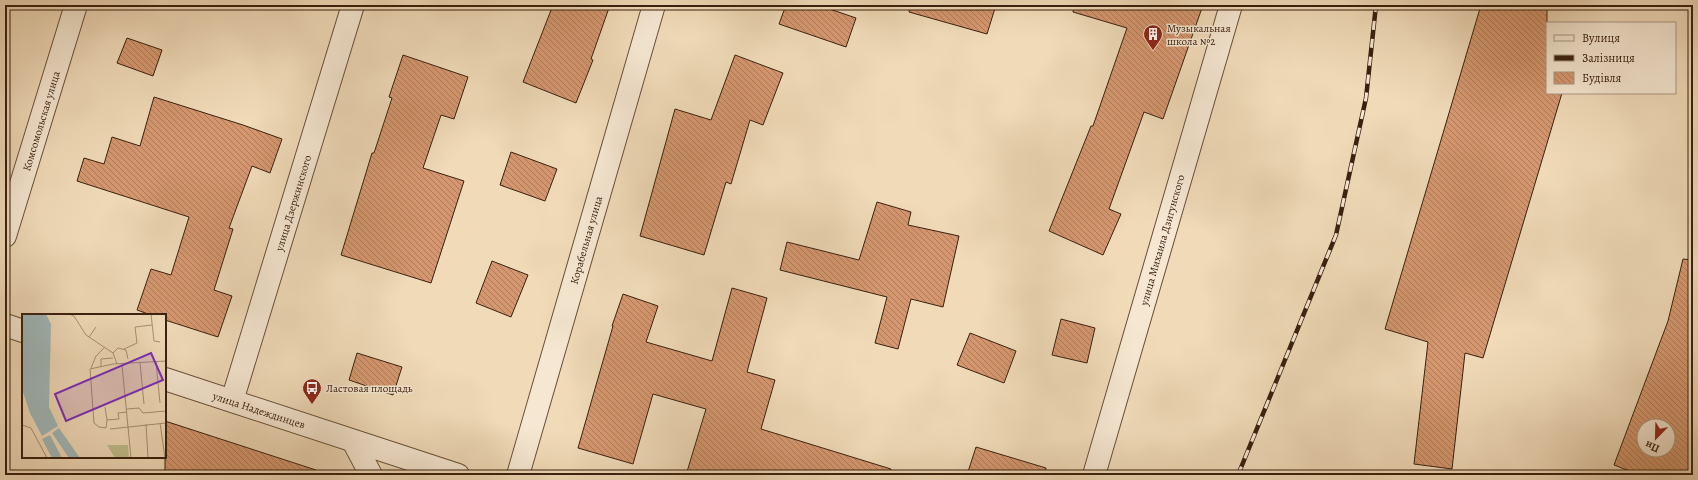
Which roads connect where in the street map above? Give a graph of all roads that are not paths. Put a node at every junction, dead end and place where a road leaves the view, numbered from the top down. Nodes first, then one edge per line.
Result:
1 (76, 5) edge
2 (353, 5) edge
3 (654, 5) edge
4 (1231, 5) edge
5 (5, 236) edge
6 (5, 325) edge
7 (22, 331) edge
8 (166, 378) edge
9 (232, 401) junction
10 (353, 441) junction
11 (370, 475) edge
12 (458, 475) edge
13 (518, 475) edge
14 (1094, 475) edge

1 - 5 street, Комсомольская улица
2 - 9 street, улица Дзержинского
3 - 13 street, Корабельная улица
4 - 14 street, улица Михаила Дзигунского
6 - 7 street
8 - 9 street, улица Надеждинцев
9 - 10 street, улица Надеждинцев
10 - 11 street
10 - 12 street, улица Надеждинцев

